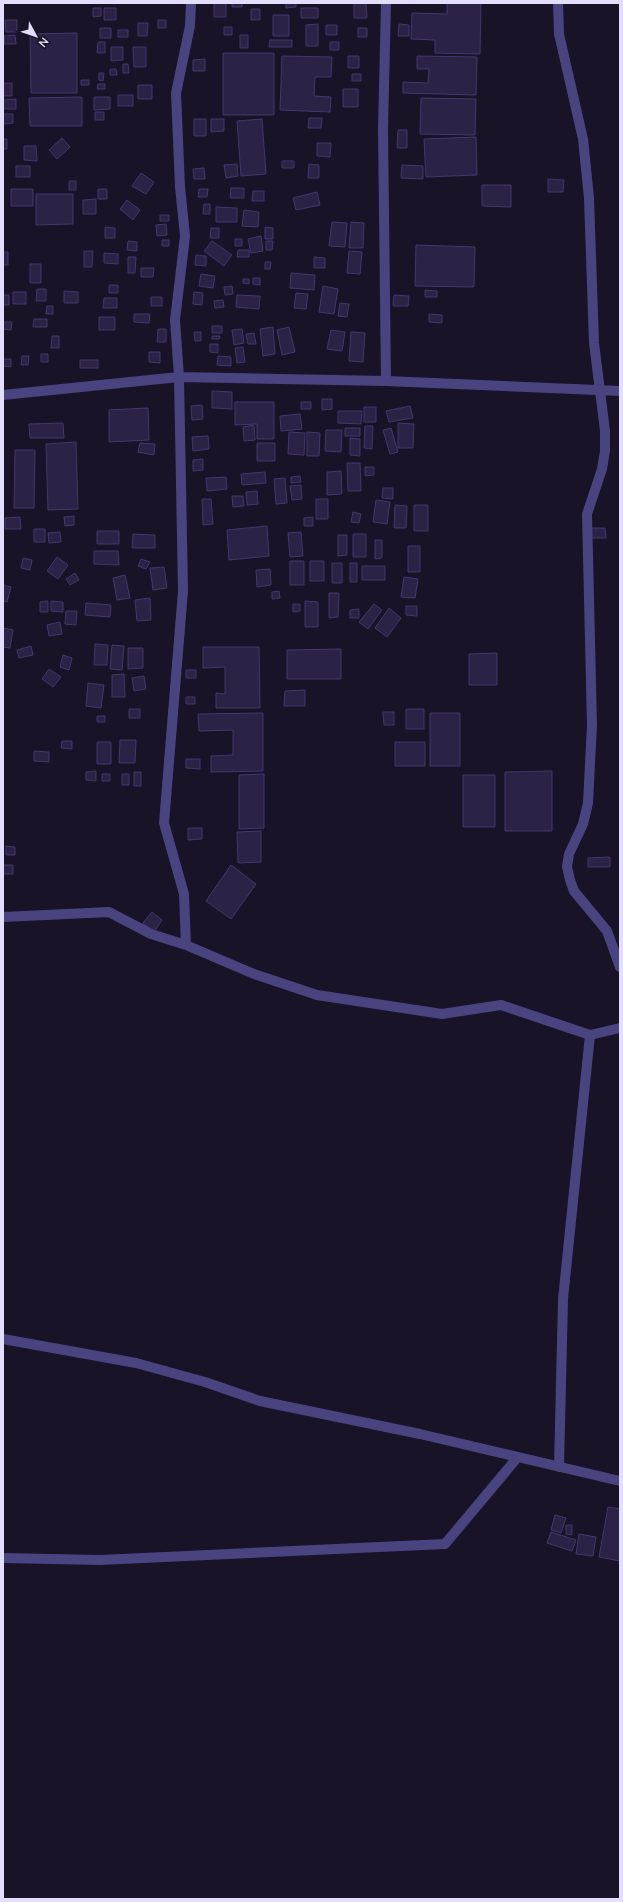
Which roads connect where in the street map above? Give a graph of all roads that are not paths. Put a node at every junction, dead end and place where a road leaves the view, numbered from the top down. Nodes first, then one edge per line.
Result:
1 (191, 3) edge
2 (386, 3) edge
3 (558, 3) edge
4 (179, 377) junction
5 (386, 381) junction
6 (600, 390) junction
7 (620, 391) edge
8 (3, 395) edge
9 (3, 917) edge
10 (186, 945) junction
11 (620, 967) edge
12 (620, 1028) edge
13 (590, 1035) junction
14 (3, 1339) edge
15 (517, 1458) junction
16 (559, 1467) junction
17 (620, 1481) edge
18 (3, 1558) edge

1 - 4 street
2 - 5 street
3 - 6 street
4 - 5 street
4 - 8 street
4 - 10 street
5 - 6 street
6 - 7 street
6 - 11 street
9 - 10 street
10 - 13 street
12 - 13 street
13 - 16 street
14 - 15 street
15 - 16 street
15 - 18 street
16 - 17 street

